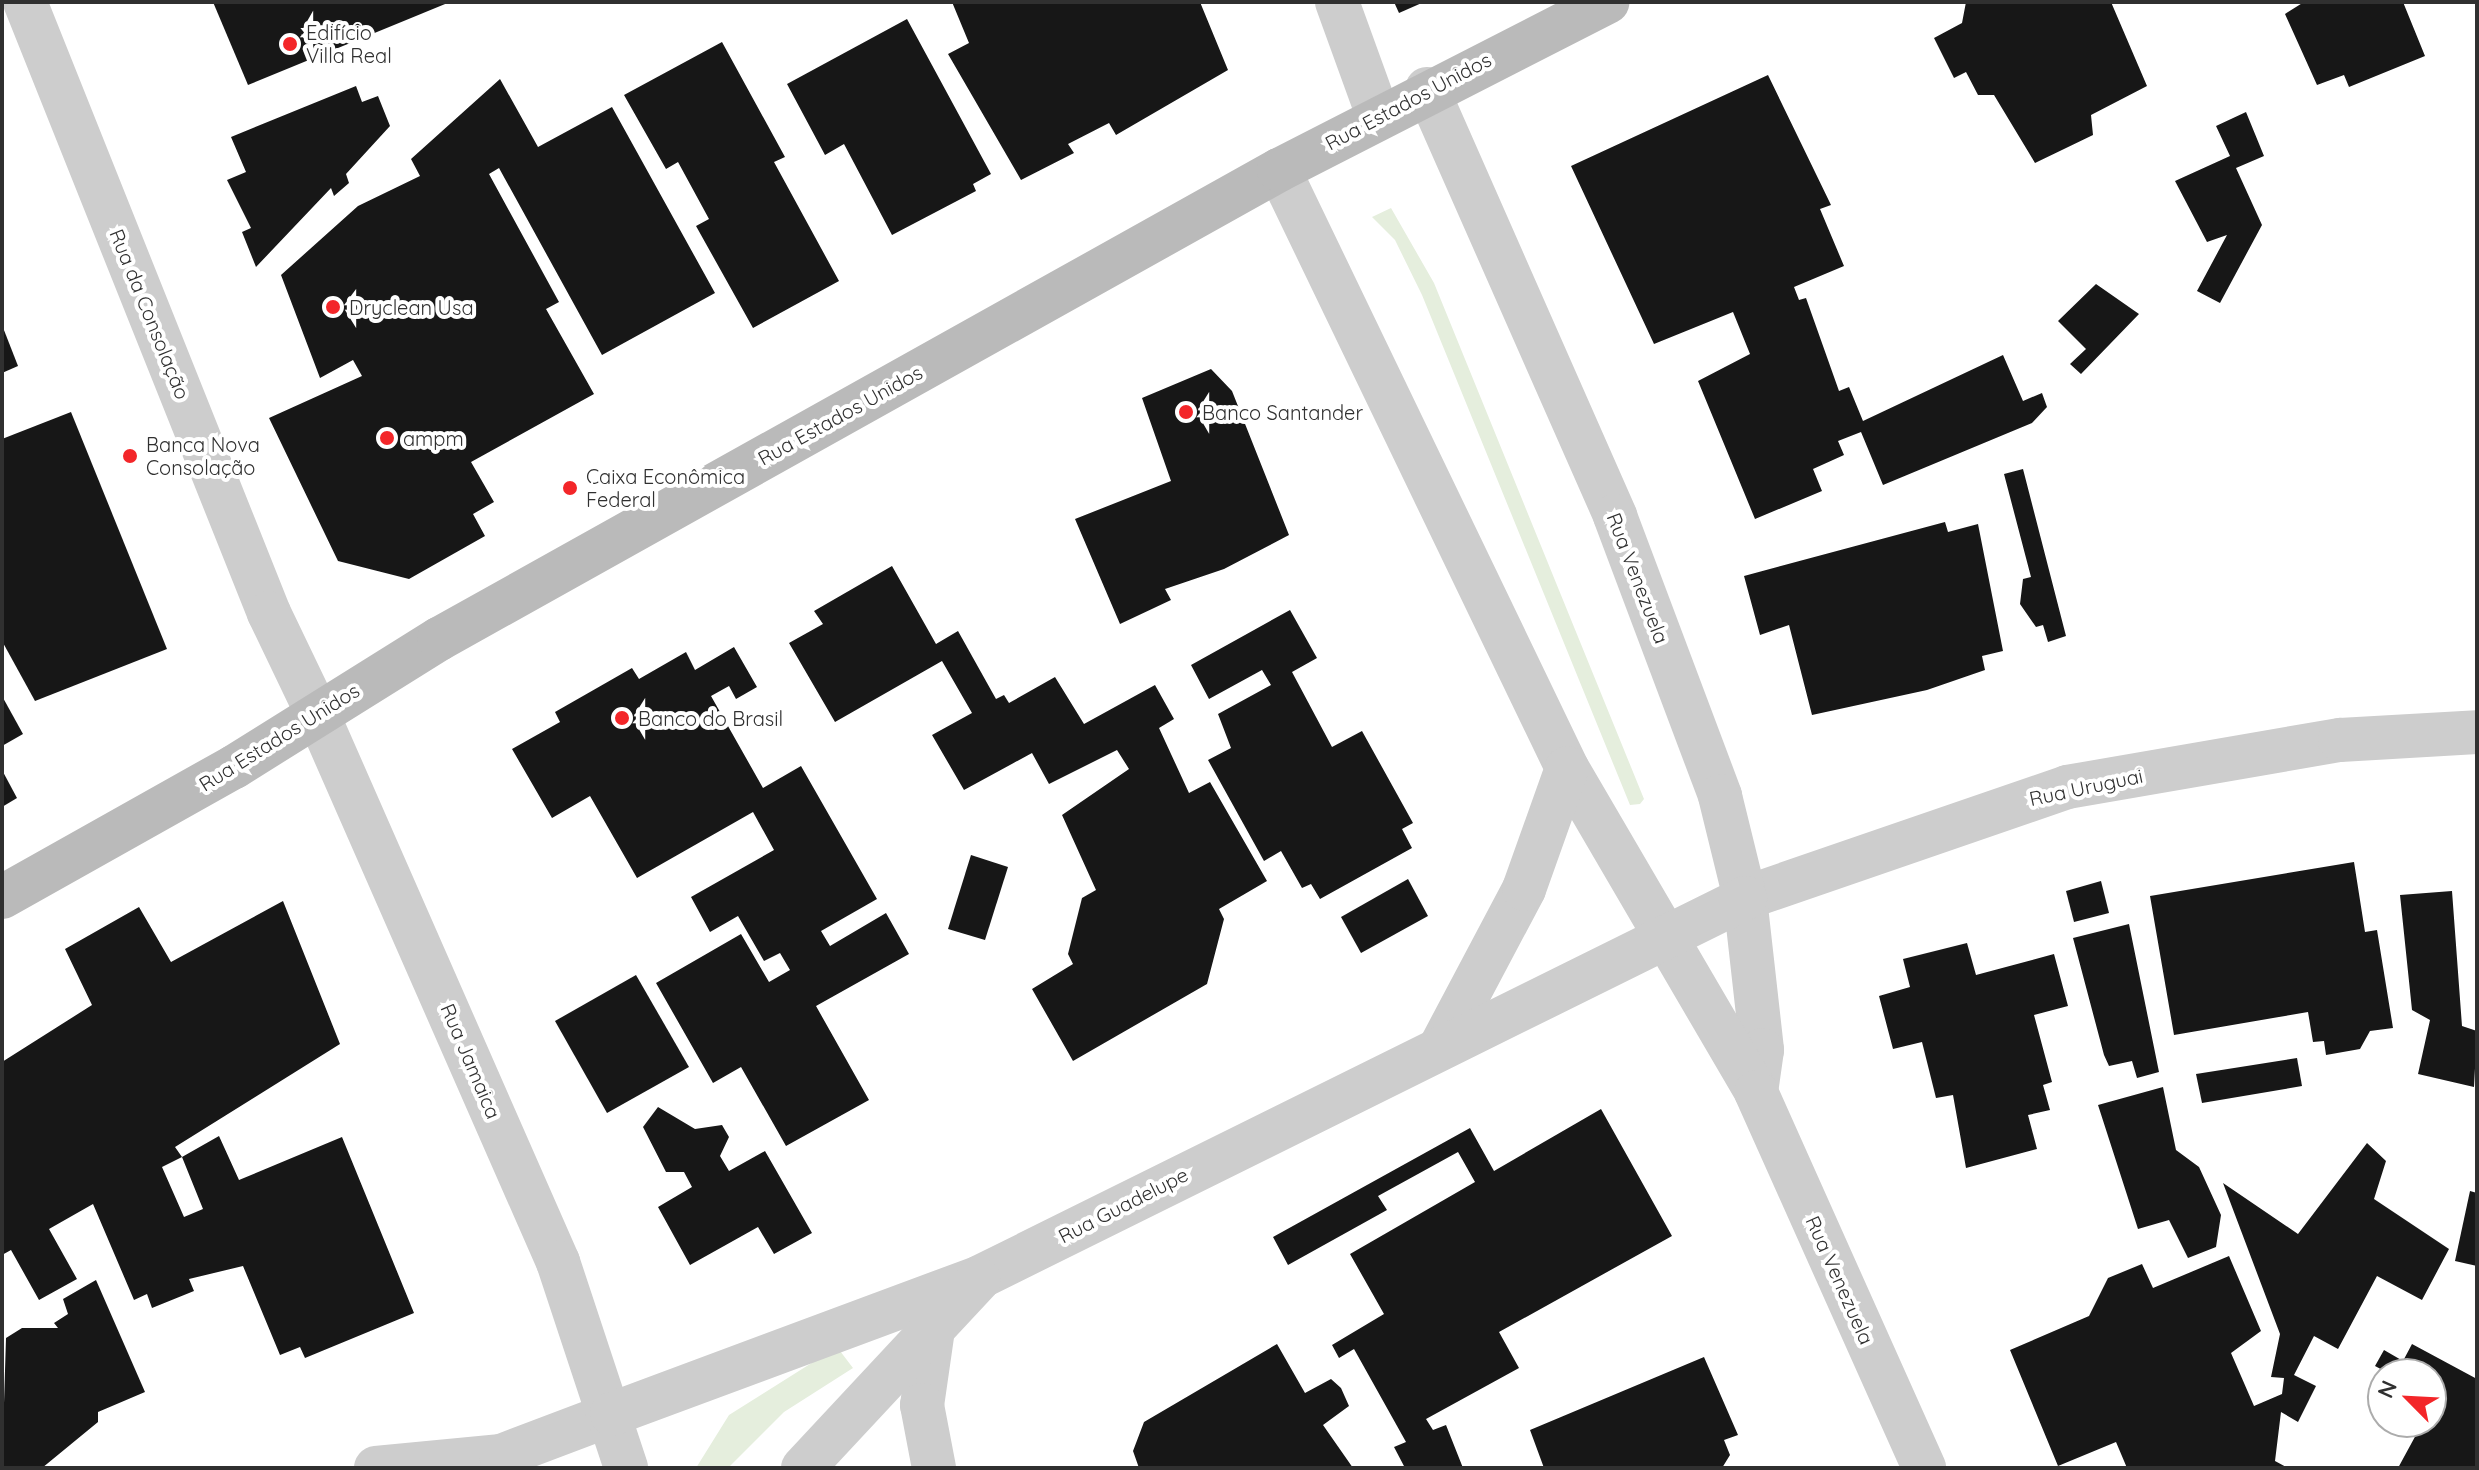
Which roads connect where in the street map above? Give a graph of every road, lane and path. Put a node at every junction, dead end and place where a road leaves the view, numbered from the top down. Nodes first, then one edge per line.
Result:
1 (25, 2) edge
2 (1337, 2) edge
3 (1608, 2) edge
4 (1427, 89) junction
5 (1378, 115) junction
6 (1279, 170) junction
7 (317, 713) junction
8 (2477, 732) edge
9 (1567, 768) junction
10 (2, 897) edge
11 (1745, 898) junction
12 (1668, 934) junction
13 (1442, 1044) junction
14 (1756, 1092) junction
15 (980, 1277) junction
16 (932, 1336) junction
17 (612, 1414) junction
18 (376, 1468) edge
19 (626, 1468) edge
20 (803, 1468) edge
21 (934, 1468) edge
22 (1924, 1468) edge

1 - 7 street, Rua da Consolação
2 - 5 street
3 - 4 main road, Rua Estados Unidos
4 - 5 main road, Rua Estados Unidos
4 - 11 street, Rua Venezuela
5 - 6 main road, Rua Estados Unidos
6 - 7 main road, Rua Estados Unidos
6 - 9 street, Rua Venezuela
7 - 10 main road, Rua Estados Unidos
7 - 17 street, Rua Jamaica
8 - 11 street, Rua Uruguai
9 - 12 street, Rua Venezuela
9 - 13 street
11 - 12 street, Rua Uruguai
11 - 14 street, Rua Venezuela
12 - 13 street, Rua Guadelupe
12 - 14 street, Rua Venezuela
13 - 15 street, Rua Guadelupe
14 - 22 street, Rua Venezuela
15 - 16 street
15 - 17 street, Rua Guadelupe
16 - 20 street
16 - 21 street
17 - 18 street, Rua Guadelupe
17 - 19 street

